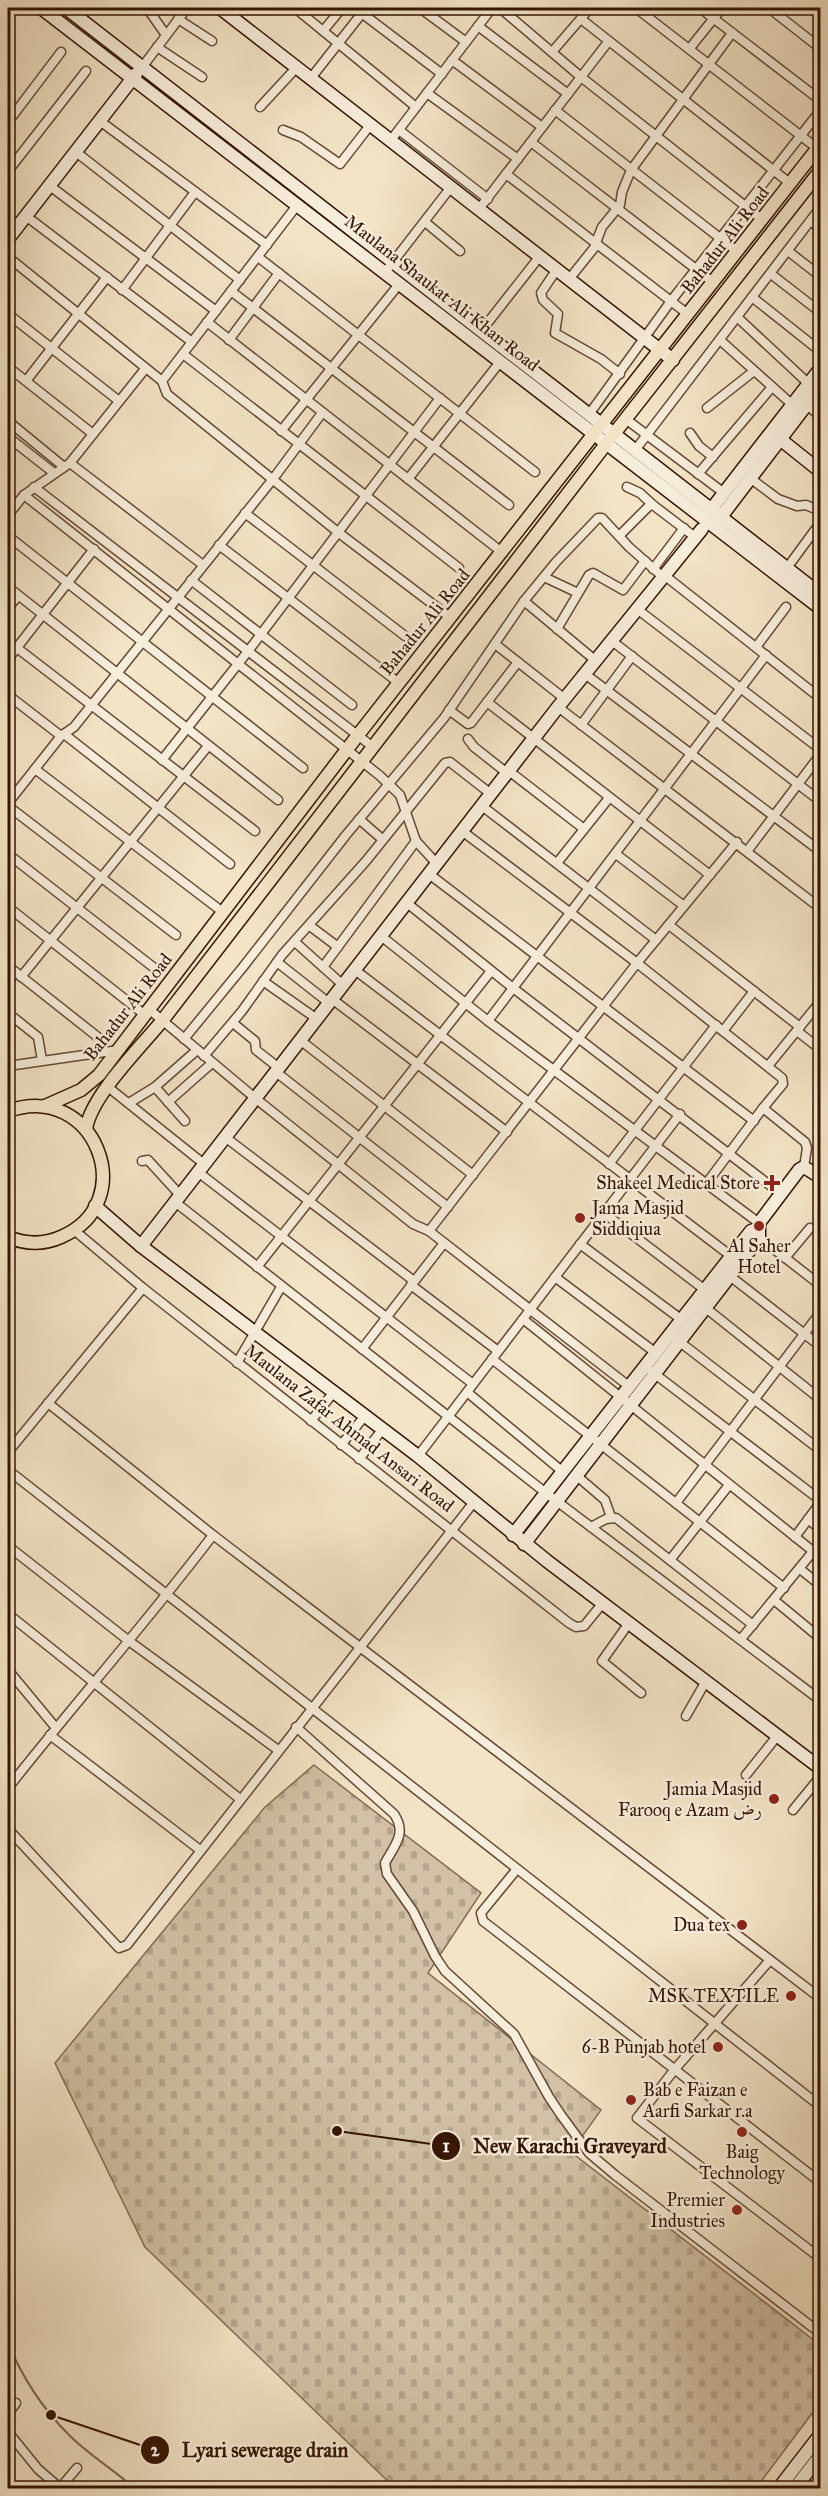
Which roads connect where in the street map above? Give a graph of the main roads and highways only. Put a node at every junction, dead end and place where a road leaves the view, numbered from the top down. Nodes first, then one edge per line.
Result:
1 (819, 147) edge
2 (820, 171) edge
3 (45, 1106) junction
4 (8, 1111) edge
5 (86, 1129) junction
6 (11, 1239) edge

1 - 3 main road, Bahadur Ali Road
2 - 5 main road, Bahadur Ali Road
3 - 4 main road
3 - 5 main road
5 - 6 main road

